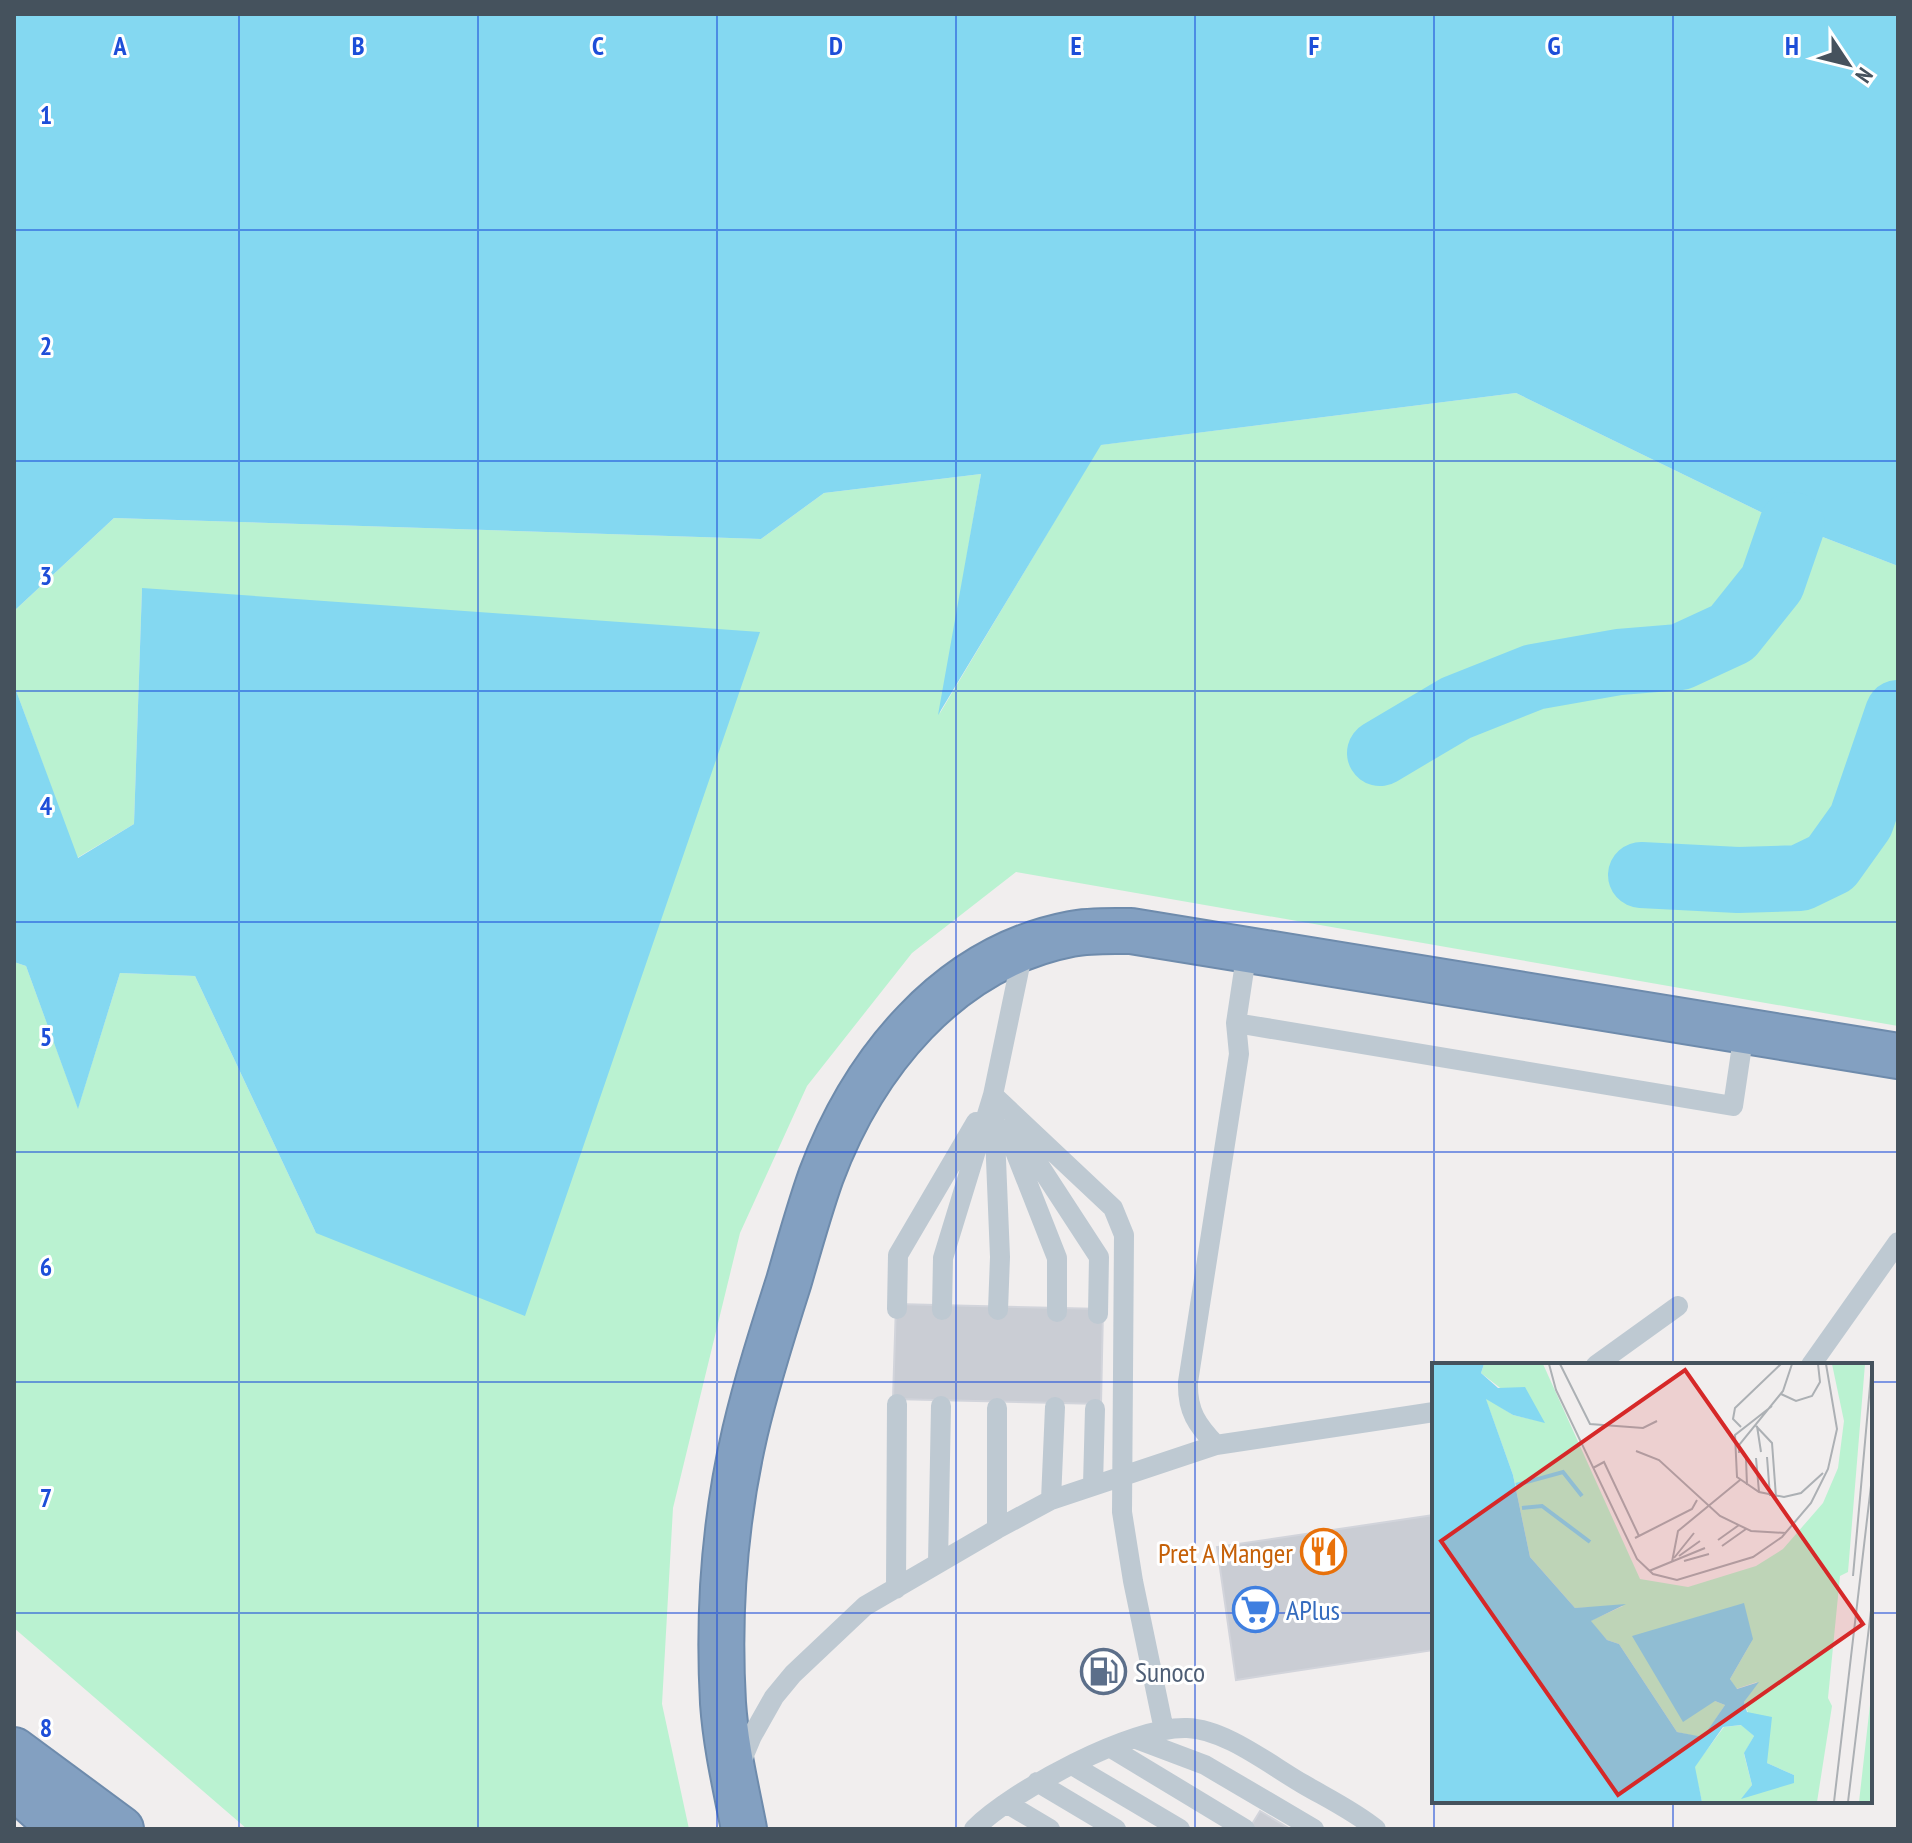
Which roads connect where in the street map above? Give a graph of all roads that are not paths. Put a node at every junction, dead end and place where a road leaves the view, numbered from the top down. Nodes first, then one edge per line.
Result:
1 (1024, 947) junction
2 (1247, 950) junction
3 (1236, 1023) junction
4 (1744, 1032) junction
5 (1898, 1056) edge
6 (993, 1095) junction
7 (1898, 1242) edge
8 (1678, 1306) dead end
9 (897, 1309) dead end
10 (942, 1310) dead end
11 (998, 1310) dead end
12 (1057, 1312) dead end
13 (1098, 1314) dead end
14 (1599, 1363) edge
15 (1812, 1363) edge
16 (897, 1404) dead end
17 (941, 1406) dead end
18 (1055, 1407) dead end
19 (997, 1408) dead end
20 (1095, 1409) dead end
21 (1432, 1412) edge
22 (1216, 1445) junction
23 (1121, 1475) junction
24 (1093, 1485) junction
25 (1051, 1500) junction
26 (997, 1529) junction
27 (938, 1563) junction
28 (896, 1589) junction
29 (1164, 1730) junction
30 (1136, 1739) junction
31 (1111, 1748) junction
32 (14, 1750) edge
33 (1072, 1765) junction
34 (734, 1778) junction
35 (1037, 1782) junction
36 (14, 1786) edge
37 (1006, 1803) junction
38 (979, 1828) edge
39 (62, 1829) edge
40 (121, 1829) edge
41 (744, 1829) edge
42 (1050, 1829) edge
43 (1116, 1829) edge
44 (1180, 1829) edge
45 (1245, 1829) edge
46 (1314, 1829) edge
47 (1376, 1829) edge

1 - 2 highway
1 - 6 lane
1 - 34 highway
2 - 3 lane
2 - 4 highway
3 - 4 lane
3 - 22 lane
4 - 5 highway
6 - 9 lane
6 - 10 lane
6 - 11 lane
6 - 12 lane
6 - 13 lane
6 - 23 lane
7 - 15 lane
8 - 14 lane
16 - 28 lane
17 - 27 lane
18 - 25 lane
19 - 26 lane
20 - 24 lane
21 - 22 lane
22 - 23 lane
23 - 24 lane
23 - 29 lane
24 - 25 lane
25 - 26 lane
26 - 27 lane
27 - 28 lane
28 - 34 lane
29 - 30 lane
29 - 47 lane
30 - 31 lane
30 - 46 lane
31 - 33 lane
31 - 45 lane
32 - 40 highway
33 - 35 lane
33 - 44 lane
34 - 41 highway
35 - 37 lane
35 - 43 lane
36 - 39 highway
37 - 38 lane
37 - 42 lane

